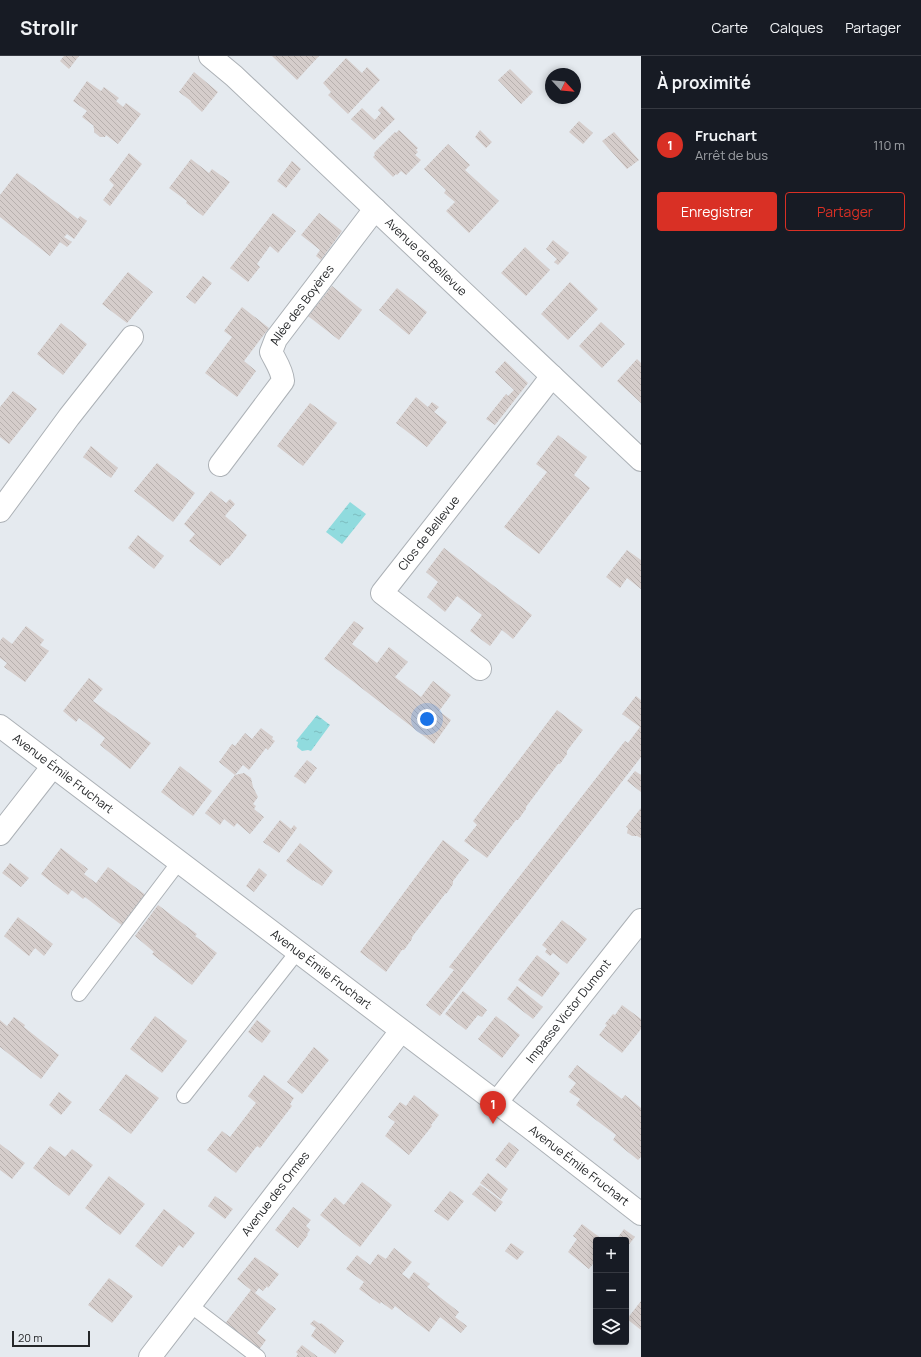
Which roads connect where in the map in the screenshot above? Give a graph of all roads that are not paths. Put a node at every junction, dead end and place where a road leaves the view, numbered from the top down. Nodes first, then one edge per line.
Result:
1 (210, 56) edge
2 (375, 209) junction
3 (132, 337) dead end
4 (552, 376) junction
5 (641, 460) edge
6 (220, 465) dead end
7 (0, 511) edge
8 (480, 669) dead end
9 (0, 726) edge
10 (53, 766) junction
11 (0, 834) edge
12 (179, 862) junction
13 (641, 920) edge
14 (298, 951) junction
15 (79, 994) dead end
16 (401, 1031) junction
17 (184, 1096) dead end
18 (496, 1103) junction
19 (641, 1214) edge
20 (190, 1305) junction
21 (150, 1357) edge
22 (258, 1357) edge

1 - 2 street, Avenue de Bellevue
2 - 4 street, Avenue de Bellevue
2 - 6 street, Allée des Boyères
3 - 7 street
4 - 5 street, Avenue de Bellevue
4 - 8 street, Clos de Bellevue
9 - 10 street, Avenue Émile Fruchart
10 - 11 street
10 - 12 street, Avenue Émile Fruchart
12 - 14 street, Avenue Émile Fruchart
12 - 15 lane
13 - 18 street, Impasse Victor Dumont
14 - 16 street, Avenue Émile Fruchart
14 - 17 lane
16 - 18 street, Avenue Émile Fruchart
16 - 20 street, Avenue des Ormes
18 - 19 street, Avenue Émile Fruchart
20 - 21 street, Avenue des Ormes
20 - 22 lane

